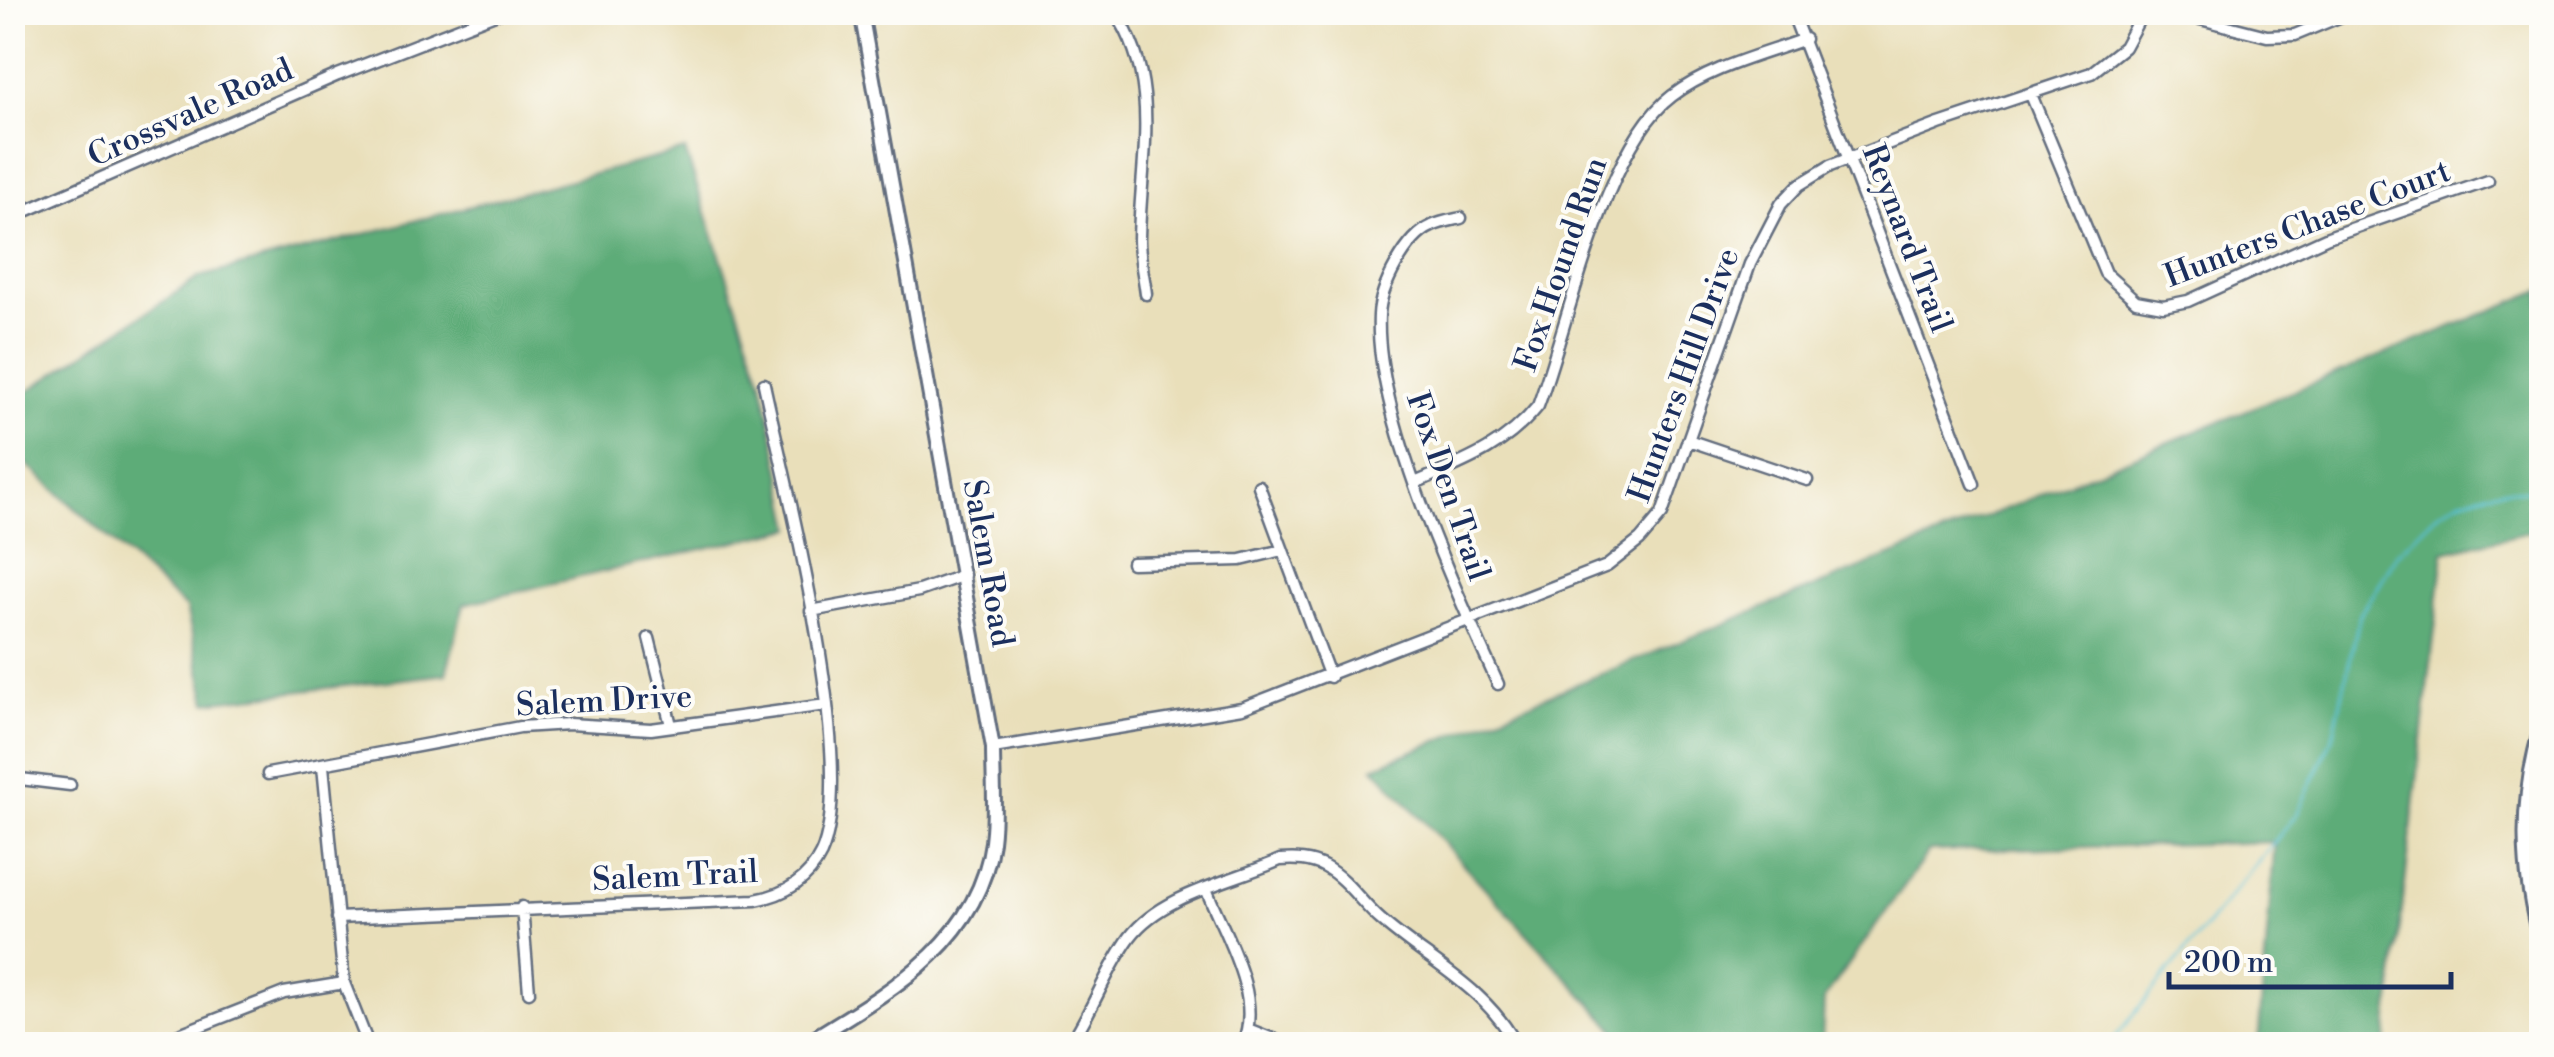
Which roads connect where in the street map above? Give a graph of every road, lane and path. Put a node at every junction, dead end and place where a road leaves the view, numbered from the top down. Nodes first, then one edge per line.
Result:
1 (500, 12) edge
2 (861, 12) edge
3 (1116, 12) edge
4 (1792, 12) edge
5 (2143, 12) edge
6 (2173, 12) edge
7 (2351, 12) edge
8 (1805, 38) junction
9 (2032, 97) junction
10 (1852, 158) junction
11 (2488, 181) dead end
12 (12, 217) edge
13 (1461, 218) dead end
14 (1146, 294) dead end
15 (764, 384) dead end
16 (1691, 441) junction
17 (1806, 480) dead end
18 (1417, 482) junction
19 (1974, 484) dead end
20 (1259, 486) dead end
21 (1282, 550) junction
22 (1132, 563) dead end
23 (964, 575) junction
24 (811, 611) junction
25 (1470, 622) junction
26 (649, 638) dead end
27 (1330, 677) junction
28 (1498, 684) dead end
29 (826, 705) junction
30 (671, 725) junction
31 (2542, 726) edge
32 (993, 748) junction
33 (323, 766) junction
34 (268, 774) dead end
35 (12, 778) edge
36 (70, 785) dead end
37 (1207, 890) junction
38 (522, 907) junction
39 (338, 918) junction
40 (2542, 947) edge
41 (344, 983) junction
42 (528, 992) dead end
43 (1250, 1030) junction
44 (154, 1044) edge
45 (368, 1044) edge
46 (804, 1044) edge
47 (1070, 1044) edge
48 (1244, 1044) edge
49 (1285, 1044) edge
50 (1516, 1044) edge

1 - 12 street, Crossvale Road
2 - 23 street, Salem Road
3 - 14 street
4 - 8 street, Reynard Trail
5 - 9 street, Hunters Hill Drive
6 - 7 street
8 - 10 street, Reynard Trail
8 - 18 street, Fox Hound Run
9 - 10 street, Hunters Hill Drive
9 - 11 street, Hunters Chase Court
10 - 16 street, Hunters Hill Drive
10 - 19 street, Reynard Trail
13 - 18 street, Fox Den Trail
15 - 24 street, Salem Trail
16 - 17 street
16 - 25 street, Hunters Hill Drive
18 - 25 street, Fox Den Trail
20 - 21 street
21 - 22 street
21 - 27 street
23 - 24 street
23 - 32 street, Salem Road
24 - 29 street, Salem Trail
25 - 27 street, Hunters Hill Drive
25 - 28 street, Fox Den Trail
26 - 30 street
27 - 32 street, Hunters Hill Drive
29 - 30 street, Salem Drive
29 - 38 street, Salem Trail
30 - 33 street, Salem Drive
31 - 40 street
32 - 46 street, Salem Road
33 - 34 street, Salem Drive
33 - 39 street
35 - 36 street
37 - 43 street
37 - 47 street
37 - 50 street
38 - 39 street, Salem Trail
38 - 42 street
39 - 41 street
41 - 44 street
41 - 45 street
43 - 48 street
43 - 49 street

